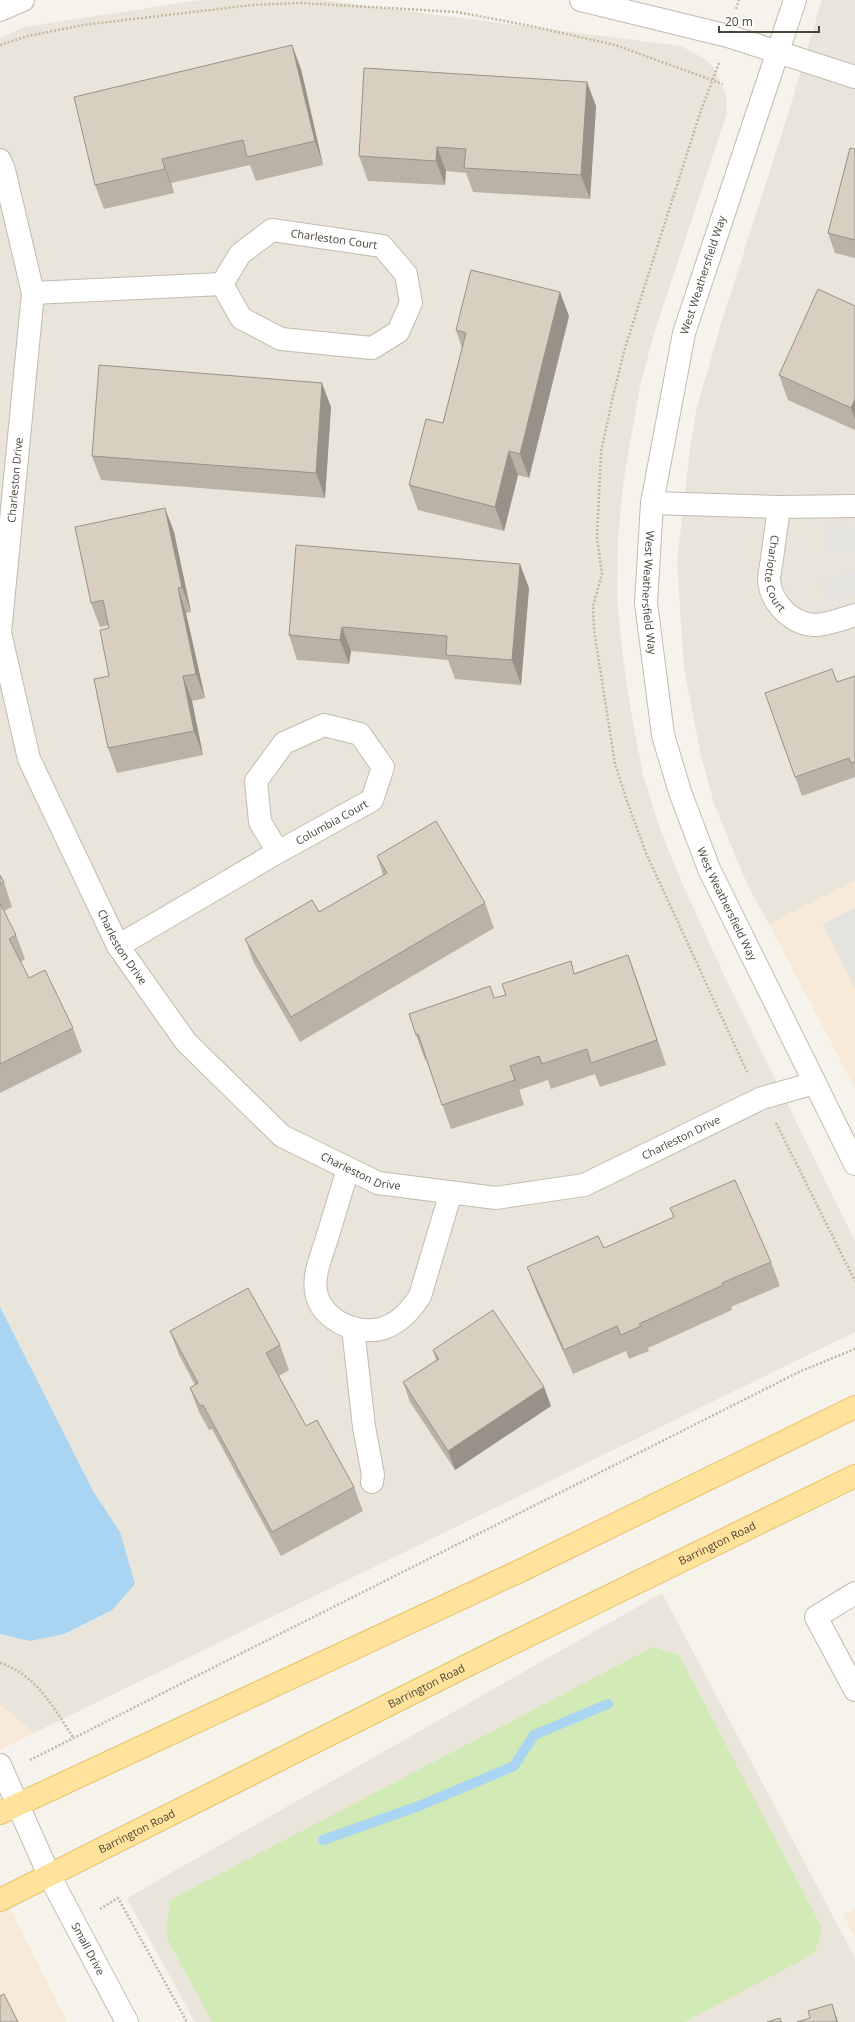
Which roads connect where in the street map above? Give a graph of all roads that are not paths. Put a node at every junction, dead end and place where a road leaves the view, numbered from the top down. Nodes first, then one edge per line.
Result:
1 (23, 0) edge
2 (581, 0) edge
3 (795, 0) edge
4 (0, 10) edge
5 (776, 52) junction
6 (855, 77) edge
7 (0, 160) edge
8 (222, 284) junction
9 (33, 294) junction
10 (652, 503) junction
11 (855, 506) edge
12 (779, 507) junction
13 (855, 615) edge
14 (278, 852) junction
15 (118, 946) junction
16 (815, 1083) junction
17 (855, 1164) edge
18 (348, 1169) junction
19 (451, 1192) junction
20 (353, 1328) junction
21 (855, 1407) edge
22 (855, 1476) edge
23 (372, 1482) dead end
24 (855, 1593) edge
25 (855, 1690) edge
26 (2, 1769) edge
27 (9, 1808) edge
28 (49, 1875) junction
29 (0, 1900) edge
30 (127, 2022) edge

1 - 4 street
2 - 5 street
3 - 5 street, West Weathersfield Way
5 - 6 street
5 - 10 street, West Weathersfield Way
7 - 9 street, Charleston Drive
8 - 8 street, Charleston Court
8 - 9 street
9 - 15 street, Charleston Drive
10 - 12 street
10 - 16 street, West Weathersfield Way
11 - 12 street
12 - 13 street, Charlotte Court
14 - 14 street, Columbia Court
14 - 15 street, Columbia Court
15 - 18 street, Charleston Drive
16 - 17 street, West Weathersfield Way
16 - 19 street, Charleston Drive
18 - 19 street, Charleston Drive
18 - 20 street
19 - 20 street
20 - 23 street
21 - 27 main road
22 - 28 main road, Barrington Road
24 - 25 street
26 - 27 street, Small Drive
27 - 28 street, Small Drive
28 - 29 main road, Barrington Road
28 - 30 street, Small Drive

